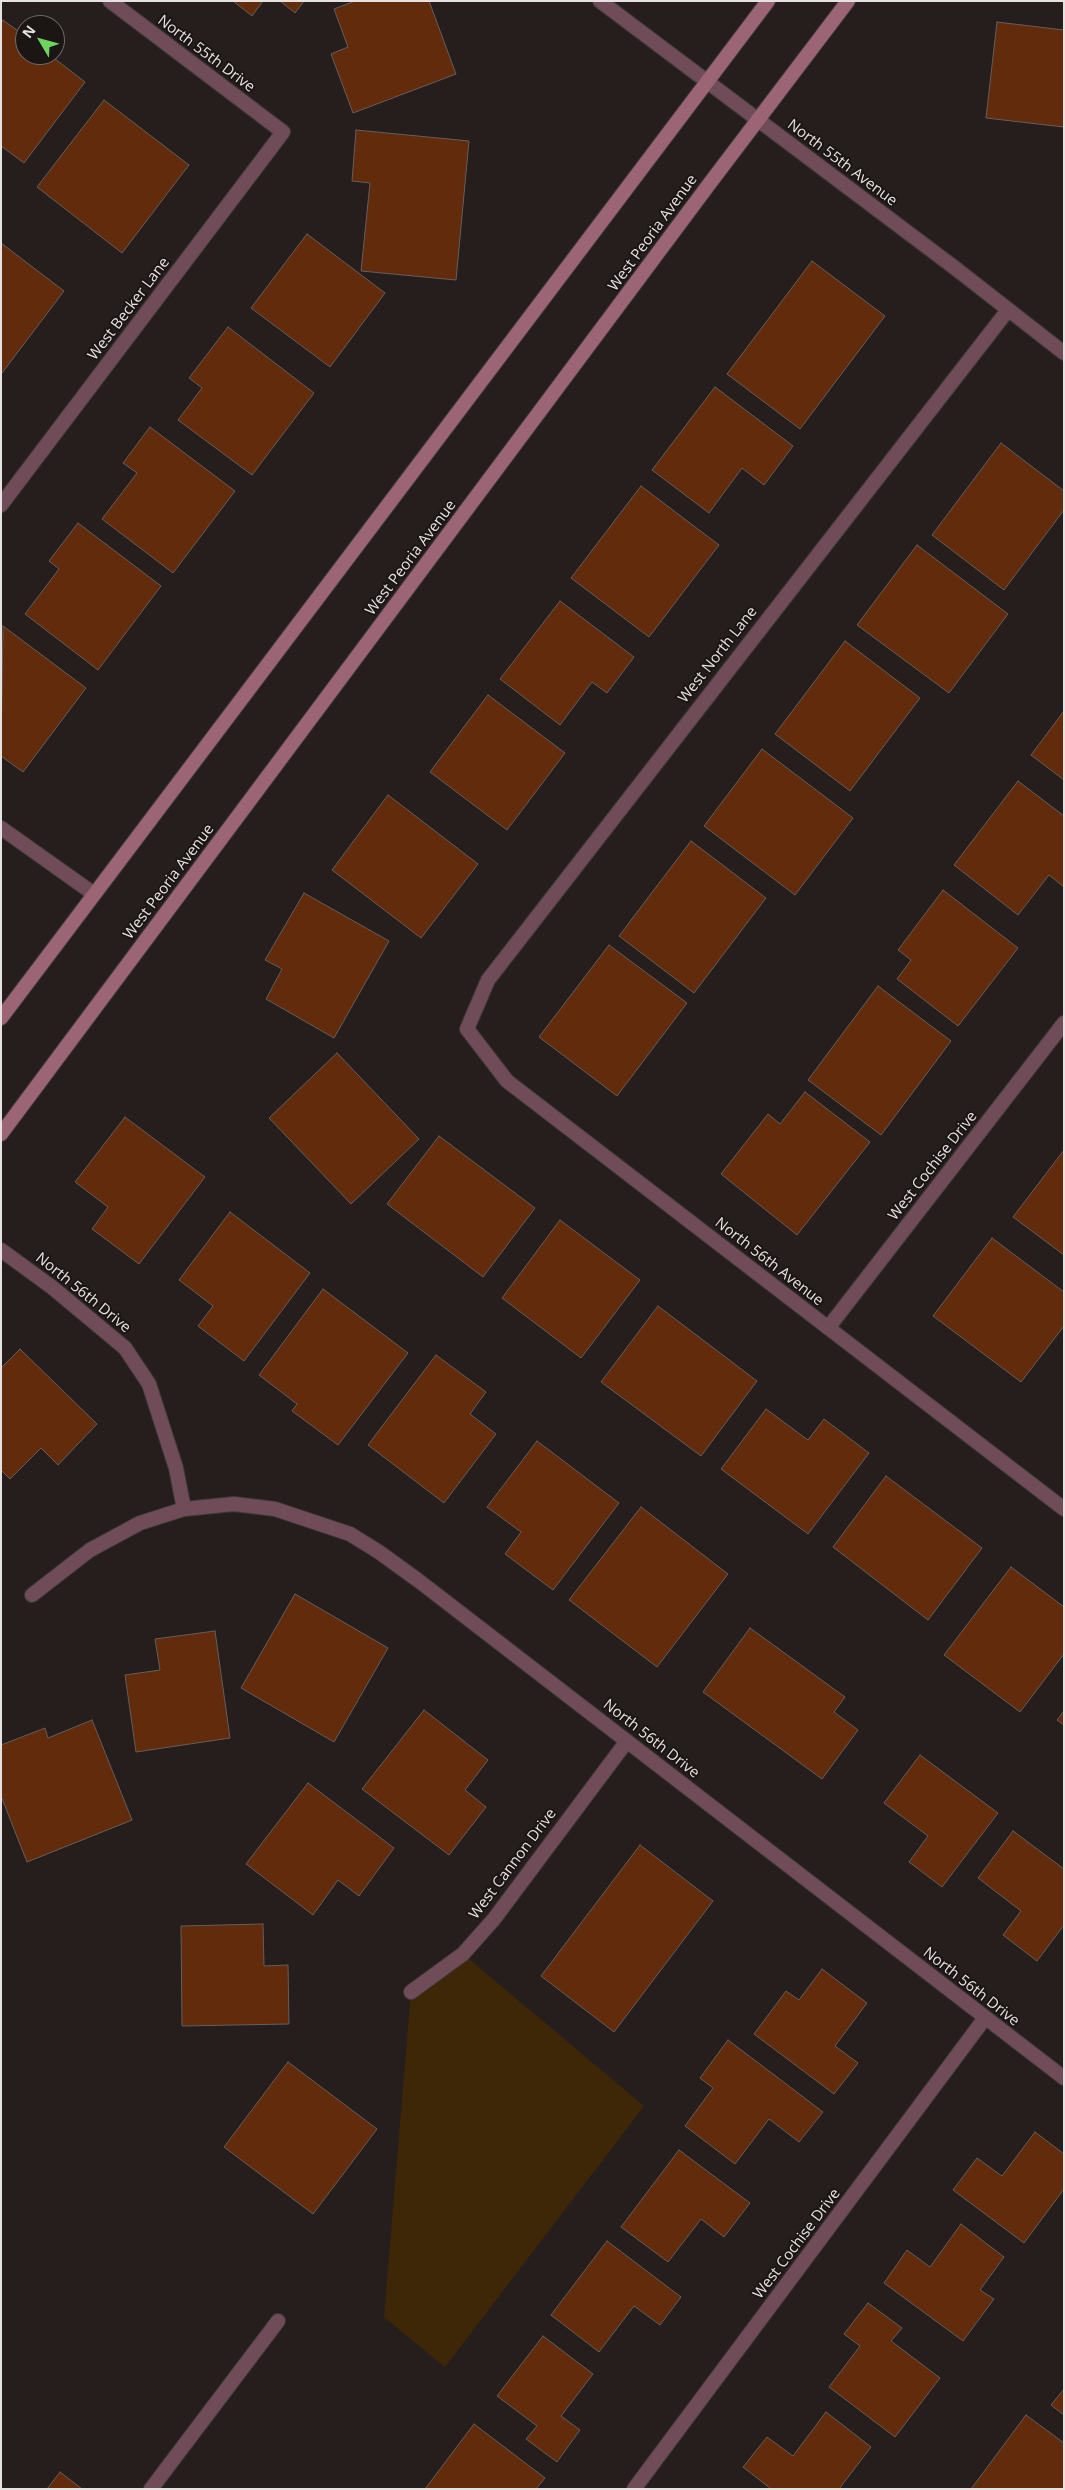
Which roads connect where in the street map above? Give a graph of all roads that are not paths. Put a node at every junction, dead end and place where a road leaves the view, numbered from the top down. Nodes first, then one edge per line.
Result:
1 (110, 1) edge
2 (600, 1) edge
3 (768, 1) edge
4 (848, 1) edge
5 (706, 83) junction
6 (758, 120) junction
7 (283, 132) joint
8 (1008, 310) junction
9 (1064, 352) edge
10 (1, 505) edge
11 (1, 828) edge
12 (94, 894) junction
13 (1, 1018) edge
14 (1064, 1023) edge
15 (467, 1028) joint
16 (1, 1134) edge
17 (1, 1250) edge
18 (828, 1328) junction
19 (184, 1509) junction
20 (1064, 1509) edge
21 (32, 1595) dead end
22 (627, 1741) junction
23 (411, 1992) dead end
24 (985, 2018) junction
25 (1064, 2078) edge
26 (278, 2320) dead end
27 (151, 2489) edge
28 (634, 2489) edge

1 - 7 street, North 55th Drive
2 - 5 street, North 55th Avenue
3 - 5 main road
4 - 6 main road, West Peoria Avenue
5 - 6 street, North 55th Avenue
5 - 12 main road
6 - 8 street, North 55th Avenue
6 - 16 main road, West Peoria Avenue
7 - 10 street, West Becker Lane
8 - 9 street, North 55th Avenue
8 - 15 street, West North Lane
11 - 12 street
12 - 13 main road
14 - 18 street, West Cochise Drive
15 - 18 street, North 56th Avenue
17 - 19 street, North 56th Drive
18 - 20 street, North 56th Avenue
19 - 21 street, North 56th Drive
19 - 22 street, North 56th Drive
22 - 23 street, West Cannon Drive
22 - 24 street, North 56th Drive
24 - 25 street, North 56th Drive
24 - 28 street, West Cochise Drive
26 - 27 street

